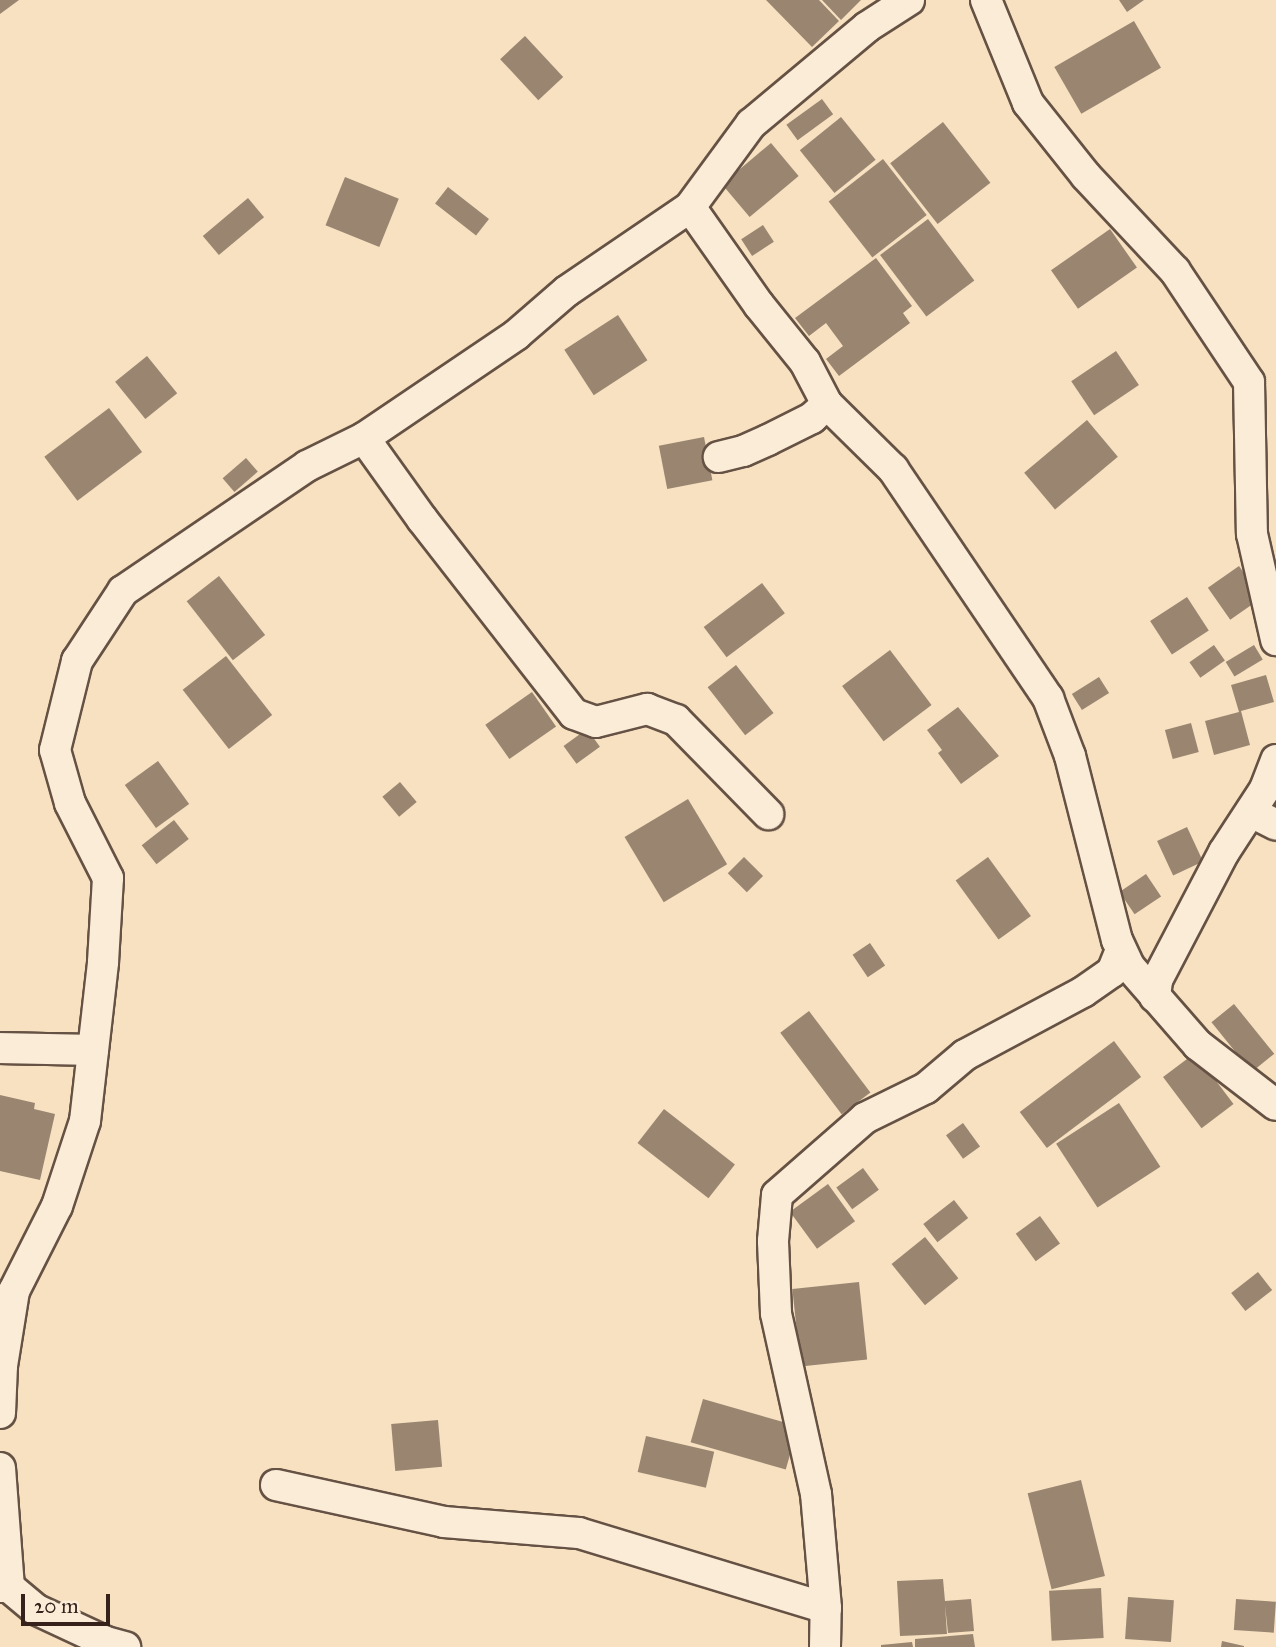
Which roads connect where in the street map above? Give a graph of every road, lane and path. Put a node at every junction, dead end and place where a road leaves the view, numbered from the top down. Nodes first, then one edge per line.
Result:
1 (909, 0) edge
2 (986, 0) edge
3 (690, 207) junction
4 (827, 404) junction
5 (364, 438) junction
6 (719, 457) dead end
7 (1276, 640) edge
8 (1276, 760) edge
9 (768, 814) dead end
10 (1263, 818) edge
11 (1121, 950) junction
12 (1155, 997) junction
13 (0, 1048) edge
14 (93, 1050) junction
15 (1276, 1105) edge
16 (0, 1413) edge
17 (0, 1468) edge
18 (276, 1485) dead end
19 (4, 1587) edge
20 (825, 1608) junction
21 (125, 1647) edge
22 (825, 1647) edge

1 - 3 street
2 - 7 street
3 - 4 street
3 - 5 street
4 - 6 street
4 - 11 street
5 - 9 street
5 - 14 street
8 - 10 street
10 - 12 street
11 - 12 street
11 - 20 street
12 - 15 street
13 - 14 street
14 - 16 street
17 - 19 street
18 - 20 street
19 - 21 street
20 - 22 street

